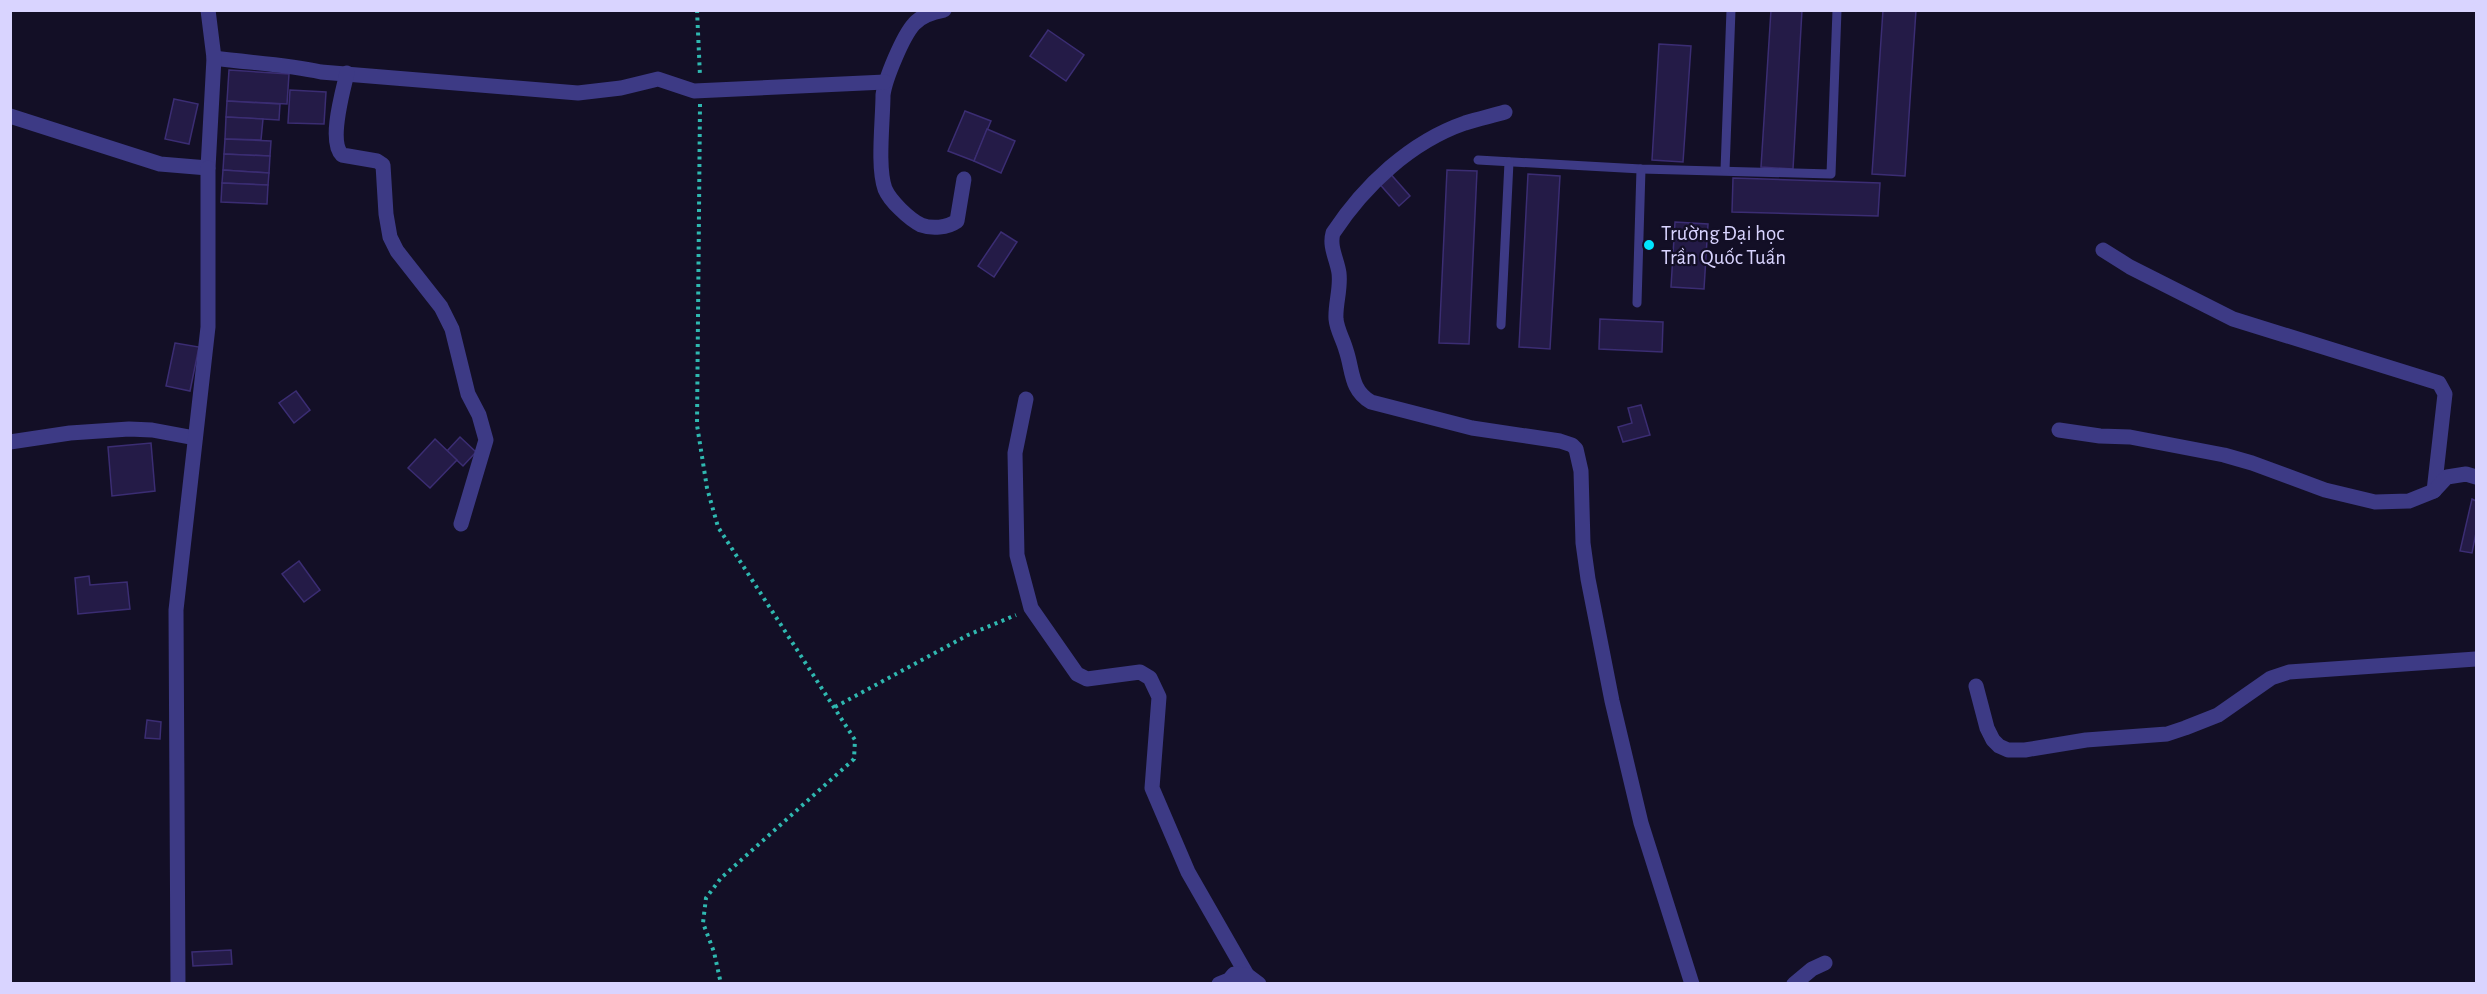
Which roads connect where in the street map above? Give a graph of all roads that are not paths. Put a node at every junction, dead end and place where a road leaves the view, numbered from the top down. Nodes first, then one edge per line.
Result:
1 (208, 10) edge
2 (944, 10) edge
3 (1731, 10) edge
4 (1837, 10) edge
5 (214, 58) junction
6 (347, 73) junction
7 (885, 82) junction
8 (1504, 112) dead end
9 (10, 116) edge
10 (1478, 160) dead end
11 (1509, 162) junction
12 (208, 168) junction
13 (1641, 169) junction
14 (1725, 170) junction
15 (964, 179) dead end
16 (2103, 250) dead end
17 (1637, 303) dead end
18 (1501, 325) dead end
19 (1026, 399) dead end
20 (2059, 430) dead end
21 (195, 438) junction
22 (10, 442) edge
23 (2476, 477) edge
24 (2434, 491) junction
25 (461, 524) dead end
26 (2476, 659) edge
27 (1976, 686) dead end
28 (1825, 963) dead end
29 (1253, 979) edge
30 (178, 984) edge
31 (1219, 984) edge
32 (1692, 984) edge
33 (1794, 984) edge

1 - 5 street
2 - 7 street
3 - 14 lane
4 - 14 lane
5 - 6 street
5 - 12 street
6 - 7 street
6 - 25 street
7 - 15 street
8 - 32 street
9 - 12 street
10 - 11 lane
11 - 13 lane
11 - 18 lane
12 - 21 street
13 - 14 lane
13 - 17 lane
16 - 24 street
19 - 29 street
20 - 24 street
21 - 22 street
21 - 30 street
23 - 24 street
26 - 27 street
28 - 33 street
29 - 31 street

